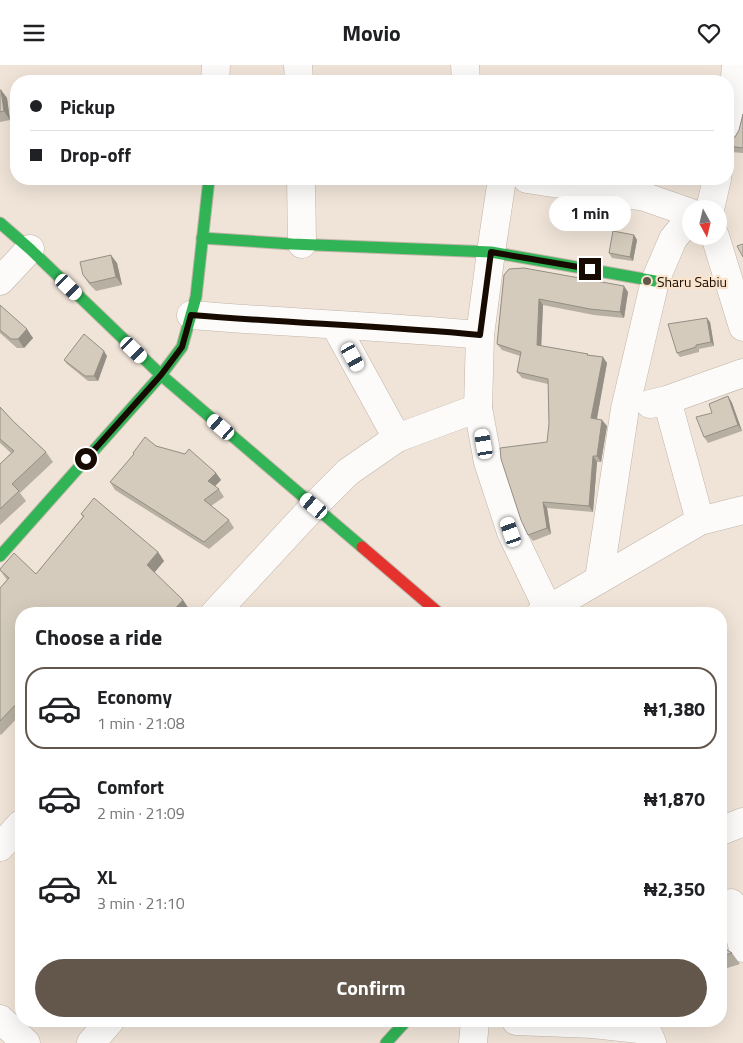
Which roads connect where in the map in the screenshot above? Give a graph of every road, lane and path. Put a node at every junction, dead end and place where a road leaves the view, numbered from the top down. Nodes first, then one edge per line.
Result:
1 (736, 65) edge
2 (734, 120) edge
3 (208, 185) edge
4 (301, 185) edge
5 (501, 185) edge
6 (566, 185) edge
7 (716, 185) edge
8 (712, 200) edge
9 (682, 210) edge
10 (0, 223) edge
11 (682, 229) edge
12 (202, 238) junction
13 (302, 244) junction
14 (718, 245) edge
15 (30, 249) junction
16 (491, 252) junction
17 (0, 281) edge
18 (656, 281) junction
19 (191, 315) junction
20 (335, 325) junction
21 (743, 327) edge
22 (480, 335) junction
23 (743, 373) edge
24 (161, 375) junction
25 (667, 400) junction
26 (478, 408) junction
27 (625, 409) junction
28 (398, 438) junction
29 (314, 506) junction
30 (743, 510) edge
31 (700, 521) junction
32 (0, 556) edge
33 (598, 579) junction
34 (220, 607) edge
35 (432, 607) edge
36 (542, 607) edge
37 (552, 607) edge
38 (743, 822) edge
39 (727, 829) edge
40 (15, 831) edge
41 (0, 847) edge
42 (732, 902) edge
43 (743, 948) edge
44 (0, 1019) edge
45 (105, 1027) edge
46 (401, 1027) edge
47 (474, 1027) edge
48 (623, 1027) edge
49 (26, 1043) edge
50 (90, 1043) edge
51 (386, 1043) edge
52 (473, 1043) edge
53 (652, 1043) edge

1 - 2 street
3 - 12 street
4 - 13 street
5 - 16 street
6 - 9 street
7 - 8 street
10 - 15 street
11 - 18 street
12 - 13 street
12 - 19 street
13 - 16 street
14 - 21 street
15 - 17 street
15 - 24 street
16 - 18 street
16 - 22 street
18 - 27 street
19 - 20 street
19 - 24 street
20 - 22 street
20 - 28 street
22 - 26 street
23 - 25 street
24 - 29 street
24 - 32 street
25 - 27 street
25 - 31 street
26 - 28 street
26 - 36 street
27 - 33 street
28 - 29 street
29 - 34 street
29 - 35 street
30 - 31 street
31 - 33 street
33 - 37 street
38 - 39 street
40 - 41 street
42 - 43 street
44 - 49 street
45 - 50 street
46 - 51 street
47 - 52 street
48 - 53 street

